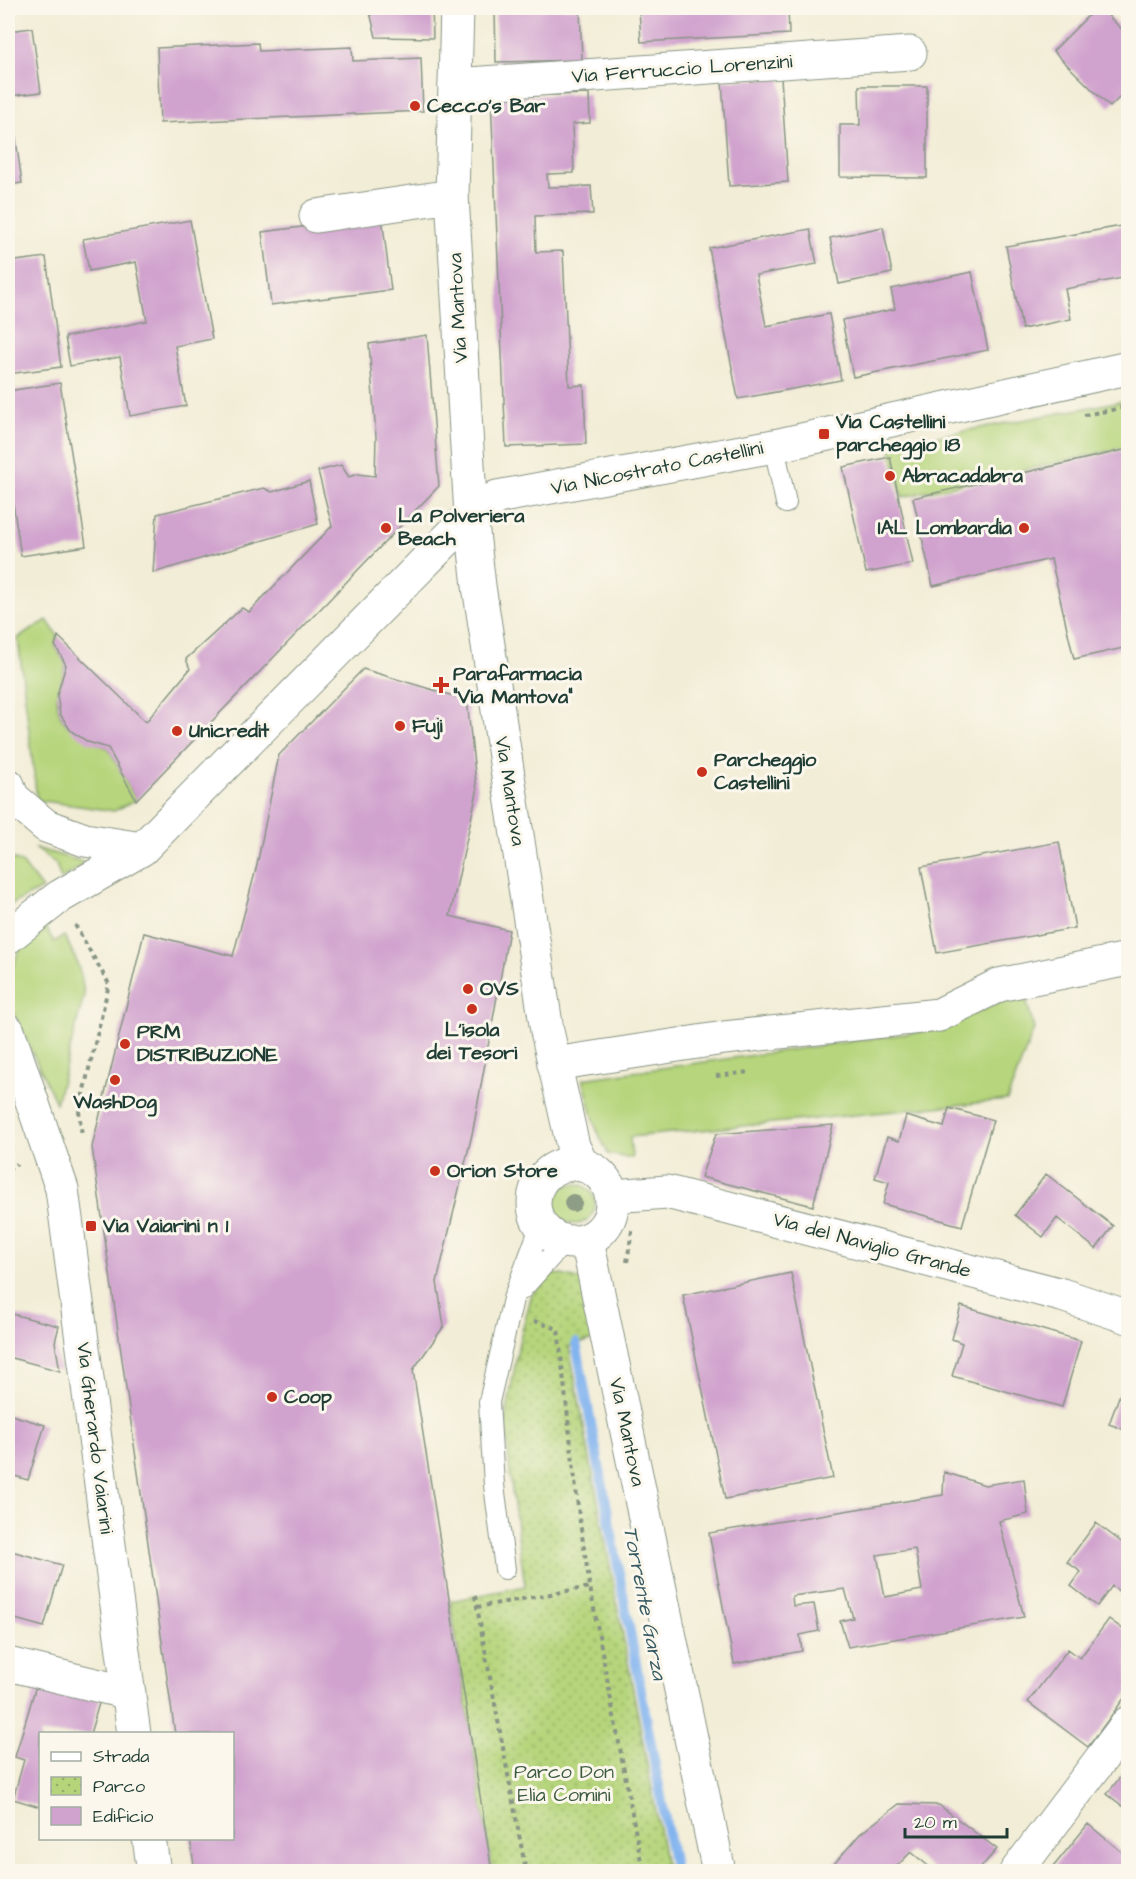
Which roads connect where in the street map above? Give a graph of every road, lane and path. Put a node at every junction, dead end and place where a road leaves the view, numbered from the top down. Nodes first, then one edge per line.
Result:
1 (457, 8) edge
2 (910, 53) dead end
3 (455, 85) junction
4 (452, 196) junction
5 (316, 216) dead end
6 (1128, 368) edge
7 (774, 446) junction
8 (786, 503) dead end
9 (471, 515) junction
10 (8, 785) edge
11 (142, 849) junction
12 (70, 916) dead end
13 (8, 938) edge
14 (1128, 958) edge
15 (8, 1031) edge
16 (554, 1064) junction
17 (8, 1101) edge
18 (79, 1112) dead end
19 (48, 1144) junction
20 (582, 1165) junction
21 (626, 1195) junction
22 (565, 1235) junction
23 (627, 1263) dead end
24 (513, 1299) junction
25 (1128, 1317) edge
26 (526, 1318) dead end
27 (505, 1569) dead end
28 (590, 1587) junction
29 (475, 1596) dead end
30 (477, 1607) junction
31 (8, 1664) edge
32 (129, 1693) junction
33 (1128, 1723) edge
34 (134, 1732) edge
35 (149, 1840) edge
36 (154, 1872) edge
37 (526, 1872) edge
38 (643, 1872) edge
39 (719, 1872) edge
40 (1016, 1872) edge

1 - 3 street, Via Mantova
2 - 3 street, Via Ferruccio Lorenzini
3 - 4 street, Via Mantova
4 - 5 street
4 - 9 street, Via Mantova
6 - 7 street, Via Nicostrato Castellini
7 - 8 lane
7 - 9 street, Via Nicostrato Castellini
9 - 11 street, Via Nicostrato Castellini
9 - 16 street, Via Mantova
10 - 11 street
11 - 13 street, Via Nicostrato Castellini
12 - 18 path
14 - 16 street
15 - 19 street, Via Gherardo Vaiarini
16 - 20 street, Via Mantova
17 - 19 street, Via Gherardo Vaiarini
19 - 32 street, Via Gherardo Vaiarini
20 - 21 street
20 - 22 street, Via Mantova
21 - 22 street
21 - 23 path
21 - 25 street, Via del Naviglio Grande
22 - 24 lane
22 - 24 lane
22 - 39 street, Via Mantova
24 - 27 lane
26 - 28 path
28 - 30 path
28 - 38 path
29 - 30 path
30 - 37 path
31 - 32 street
32 - 34 street, Via Gherardo Vaiarini
33 - 40 street
35 - 36 street

